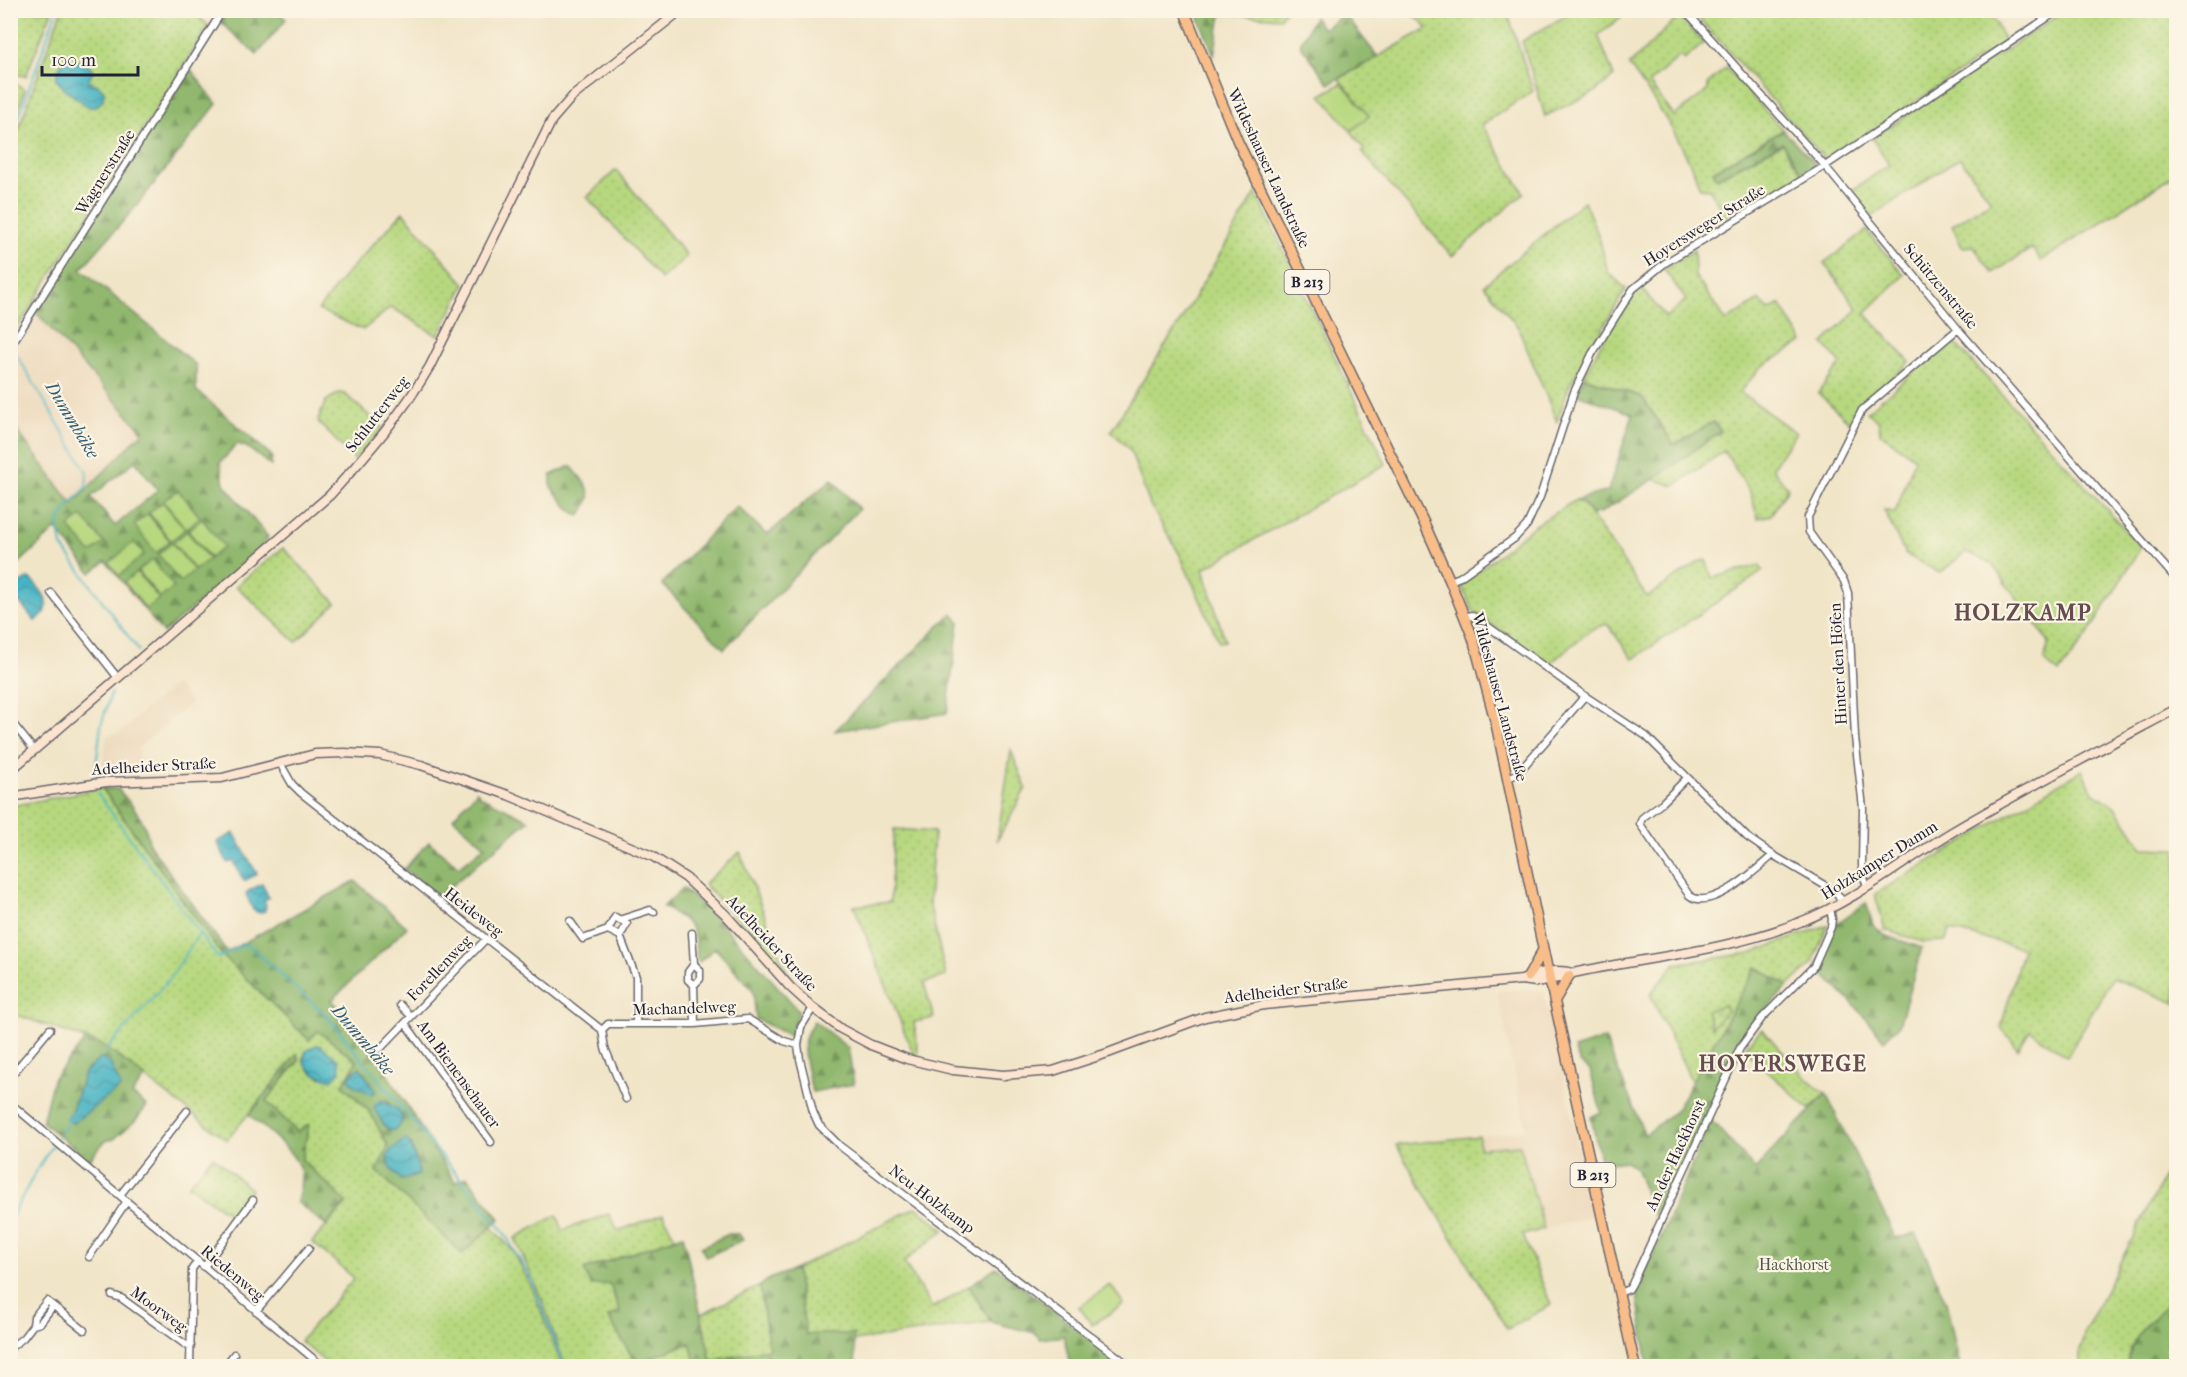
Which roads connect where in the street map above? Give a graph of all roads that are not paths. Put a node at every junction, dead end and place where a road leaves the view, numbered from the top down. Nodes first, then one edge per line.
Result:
1 (223, 10) edge
2 (681, 10) edge
3 (1184, 10) edge
4 (1685, 10) edge
5 (2059, 10) edge
6 (1825, 166) junction
7 (1958, 329) junction
8 (10, 347) edge
9 (2176, 579) edge
10 (1450, 581) junction
11 (51, 593) dead end
12 (1465, 617) junction
13 (118, 678) junction
14 (1585, 696) junction
15 (2176, 709) edge
16 (10, 720) edge
17 (34, 750) junction
18 (280, 763) junction
19 (10, 771) edge
20 (1508, 778) junction
21 (1687, 778) junction
22 (10, 797) edge
23 (1773, 855) junction
24 (1867, 886) junction
25 (1842, 901) junction
26 (1830, 908) junction
27 (654, 912) dead end
28 (619, 920) junction
29 (570, 921) dead end
30 (608, 930) junction
31 (692, 933) dead end
32 (620, 936) junction
33 (486, 939) junction
34 (1543, 950) junction
35 (694, 964) junction
36 (1571, 974) junction
37 (1549, 976) junction
38 (1525, 978) junction
39 (694, 985) junction
40 (1554, 1000) junction
41 (400, 1005) dead end
42 (813, 1008) junction
43 (411, 1016) junction
44 (405, 1023) junction
45 (636, 1023) junction
46 (695, 1024) junction
47 (50, 1029) dead end
48 (602, 1030) junction
49 (798, 1044) junction
50 (380, 1049) dead end
51 (10, 1077) edge
52 (626, 1100) dead end
53 (10, 1103) edge
54 (187, 1111) dead end
55 (491, 1142) dead end
56 (120, 1195) junction
57 (126, 1200) junction
58 (253, 1200) dead end
59 (309, 1248) dead end
60 (89, 1257) dead end
61 (198, 1261) junction
62 (204, 1267) junction
63 (1619, 1293) junction
64 (112, 1294) dead end
65 (256, 1311) junction
66 (84, 1330) dead end
67 (191, 1346) junction
68 (10, 1348) edge
69 (234, 1354) dead end
70 (190, 1366) edge
71 (225, 1366) edge
72 (322, 1366) edge
73 (1130, 1366) edge
74 (1635, 1366) edge

1 - 8 street, Wagnerstraße
2 - 13 street, Schlutterweg
3 - 10 main road, Wildeshauser Landstraße / B 213
4 - 6 street, Schützenstraße
5 - 6 street, Hoyersweger Straße
6 - 7 street, Schützenstraße
6 - 10 street, Hoyersweger Straße
7 - 9 street, Schützenstraße
7 - 24 street, Hinter den Höfen
10 - 12 main road, Wildeshauser Landstraße / B 213
11 - 13 street
12 - 14 street
12 - 20 main road, Wildeshauser Landstraße / B 213
13 - 17 street, Schlutterweg
14 - 20 street
14 - 21 street
15 - 24 street, Holzkamper Damm
16 - 17 street
17 - 19 street, Schlutterweg
18 - 22 street, Adelheider Straße
18 - 33 street, Heideweg
18 - 42 street, Adelheider Straße
20 - 34 main road, Wildeshauser Landstraße / B 213
21 - 23 street
21 - 23 street
23 - 25 street
24 - 25 street, Holzkamper Damm
25 - 26 street, Holzkamper Damm
26 - 36 street, Holzkamper Damm
26 - 63 street, An der Hackhorst
27 - 28 street
28 - 30 street
28 - 32 street
29 - 30 street
30 - 32 street
31 - 35 street
32 - 45 street
33 - 43 street, Forellenweg
33 - 48 street, Heideweg
34 - 37 main road, Wildeshauser Landstraße / B 213
34 - 38 main road
35 - 39 street
35 - 39 street
36 - 37 street, Holzkamper Damm
36 - 40 main road
37 - 38 street, Adelheider Straße
37 - 40 main road, Wildeshauser Landstraße / B 213
38 - 42 street, Adelheider Straße
39 - 46 street
40 - 63 main road, Wildeshauser Landstraße / B 213
41 - 43 street, Forellenweg
42 - 49 street
43 - 44 street, Forellenweg
44 - 50 street, Forellenweg
44 - 55 street, Am Bienenschauer
45 - 46 street, Machandelweg
45 - 48 street, Machandelweg
46 - 49 street, Machandelweg
47 - 51 street
48 - 52 street
49 - 73 street, Neu-Holzkamp
53 - 56 street, Riedenweg
54 - 56 street
56 - 57 street, Riedenweg
57 - 60 street
57 - 61 street, Riedenweg
58 - 62 street
59 - 65 street
61 - 62 street, Riedenweg
61 - 67 street, Moorweg
62 - 65 street, Riedenweg
63 - 74 main road, Wildeshauser Landstraße / B 213
64 - 67 street, Moorweg
65 - 72 street, Riedenweg
66 - 68 street
67 - 70 street, Moorweg
69 - 71 street

